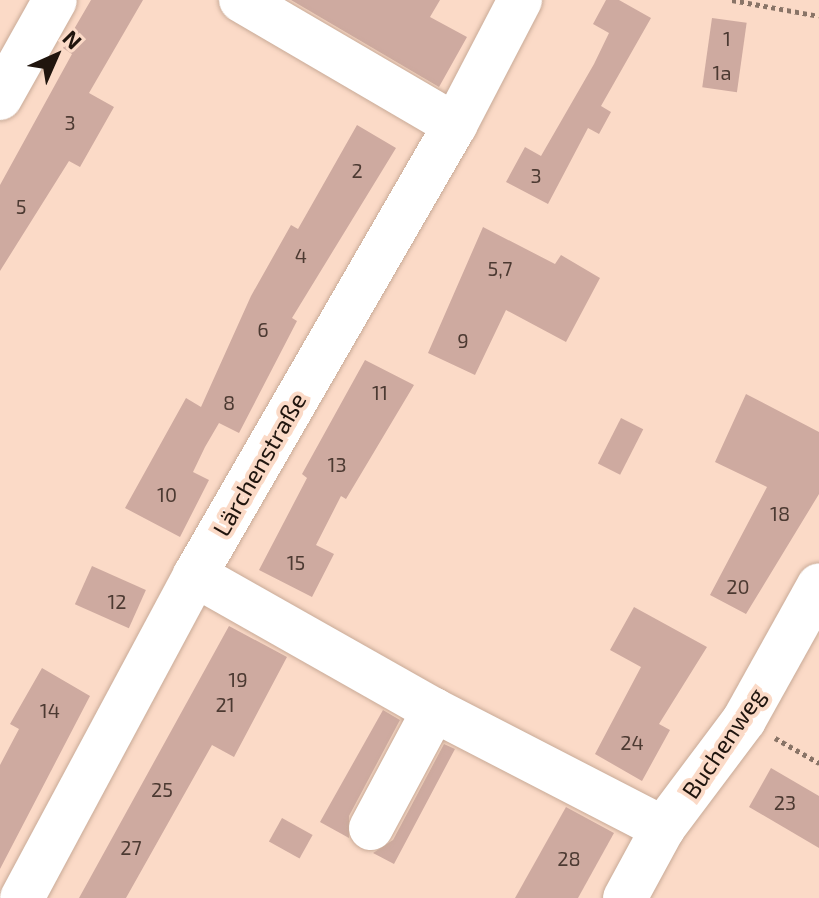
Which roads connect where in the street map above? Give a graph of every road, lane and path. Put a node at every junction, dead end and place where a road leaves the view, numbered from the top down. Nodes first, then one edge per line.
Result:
1 (55, 0) edge
2 (241, 0) edge
3 (732, 0) edge
4 (819, 16) edge
5 (511, 17) edge
6 (0, 98) edge
7 (455, 125) junction
8 (195, 575) junction
9 (819, 585) edge
10 (434, 710) junction
11 (744, 720) junction
12 (819, 763) edge
13 (371, 828) dead end
14 (663, 828) junction
15 (22, 898) edge
16 (625, 898) edge

1 - 6 street
2 - 7 street
3 - 4 path
5 - 7 street, Lärchenstraße
7 - 8 street, Lärchenstraße
8 - 10 street
8 - 15 street, Lärchenstraße
9 - 11 street, Buchenweg
10 - 13 street
10 - 14 street
11 - 12 path
11 - 14 street, Buchenweg
14 - 16 street, Buchenweg

